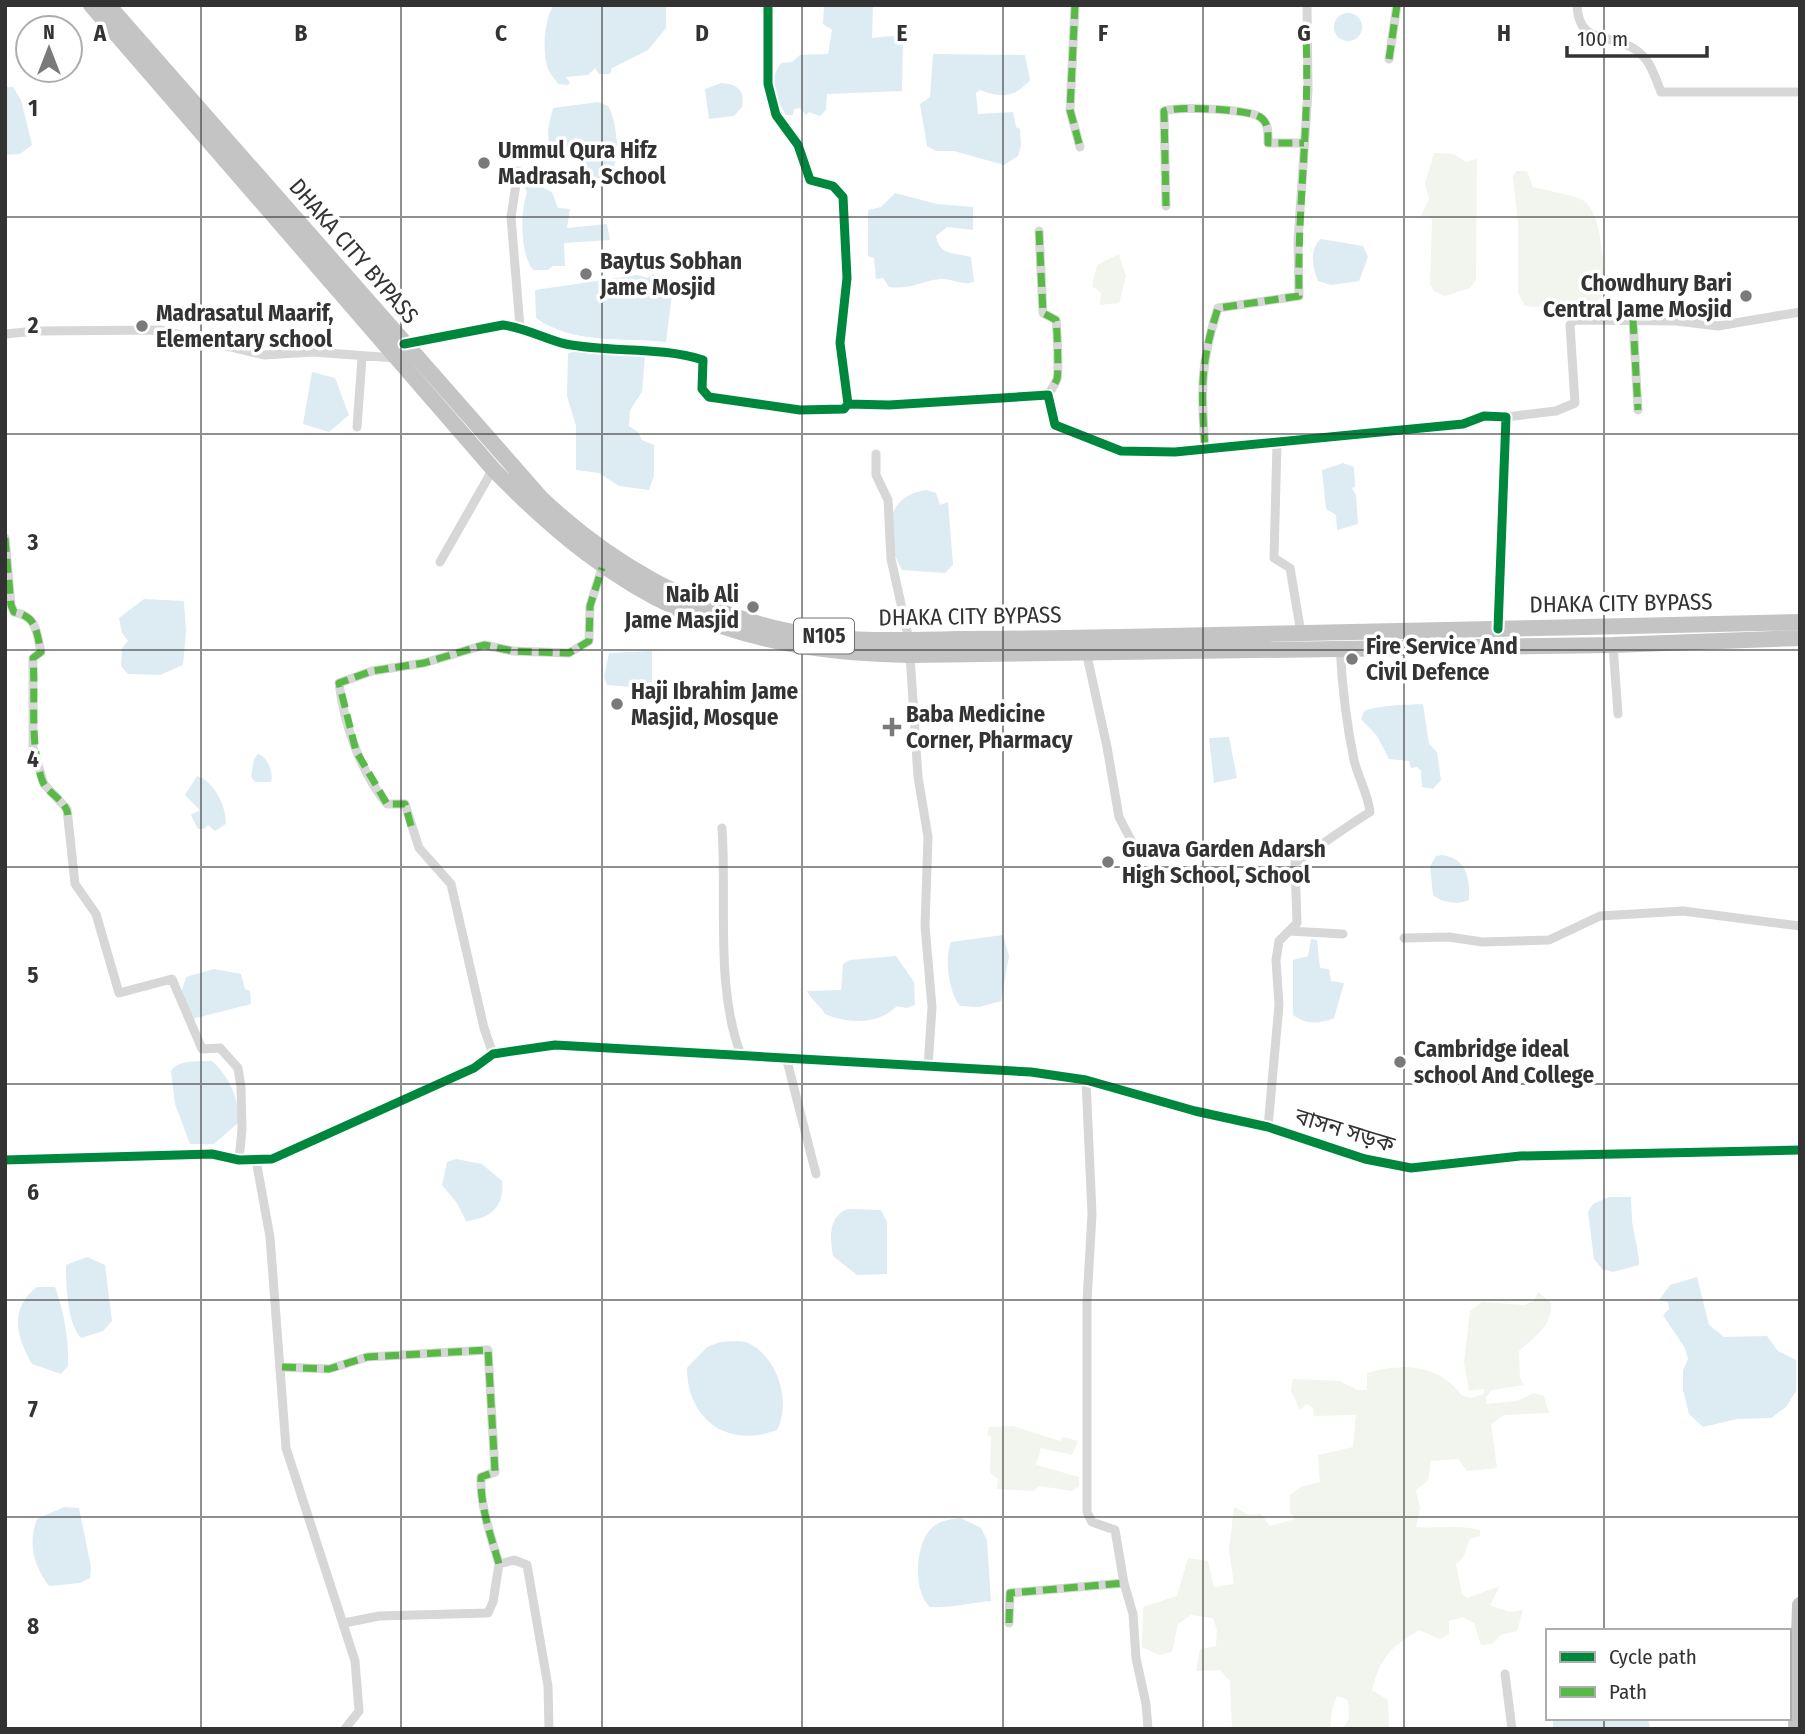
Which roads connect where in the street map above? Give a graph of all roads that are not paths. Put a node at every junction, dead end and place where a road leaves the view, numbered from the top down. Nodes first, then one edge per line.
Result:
1 (91, 5) edge
2 (108, 5) edge
3 (768, 5) edge
4 (1075, 5) edge
5 (1307, 5) edge
6 (1396, 5) edge
7 (1577, 5) edge
8 (1388, 59) dead end
9 (1800, 92) edge
10 (1304, 142) junction
11 (1080, 147) dead end
12 (518, 170) dead end
13 (1166, 206) dead end
14 (1039, 231) dead end
15 (1800, 312) edge
16 (1633, 320) junction
17 (520, 327) junction
18 (5, 334) edge
19 (401, 351) junction
20 (362, 358) junction
21 (1048, 395) junction
22 (848, 404) junction
23 (1638, 410) dead end
24 (1506, 416) junction
25 (357, 427) dead end
26 (1277, 444) junction
27 (1205, 448) junction
28 (876, 454) dead end
29 (493, 470) junction
30 (5, 538) edge
31 (440, 562) dead end
32 (602, 568) junction
33 (1800, 622) edge
34 (1498, 629) junction
35 (1301, 633) junction
36 (1800, 638) edge
37 (1613, 645) junction
38 (1340, 646) junction
39 (910, 648) junction
40 (1086, 651) junction
41 (1618, 714) dead end
42 (723, 828) dead end
43 (1132, 842) dead end
44 (1800, 926) edge
45 (1289, 932) junction
46 (1343, 934) dead end
47 (1404, 938) dead end
48 (494, 1054) junction
49 (741, 1055) junction
50 (786, 1057) junction
51 (928, 1067) junction
52 (1086, 1080) junction
53 (1268, 1127) junction
54 (1800, 1150) edge
55 (5, 1160) edge
56 (239, 1160) junction
57 (256, 1160) junction
58 (816, 1174) dead end
59 (282, 1367) junction
60 (499, 1564) junction
61 (1124, 1583) junction
62 (1800, 1605) edge
63 (344, 1623) junction
64 (1009, 1623) dead end
65 (1505, 1674) dead end
66 (345, 1729) edge
67 (549, 1729) edge
68 (1148, 1729) edge
69 (1511, 1729) edge
70 (1796, 1729) edge

1 - 19 highway
2 - 19 highway, DHAKA CITY BYPASS / N105
3 - 22 street
4 - 11 street
5 - 10 street
6 - 8 street
7 - 9 street
10 - 13 street
10 - 27 street
12 - 17 street
14 - 21 street
15 - 16 street
16 - 23 street
16 - 24 street
17 - 19 street
17 - 22 street
18 - 20 street
19 - 20 street
19 - 29 highway
19 - 39 highway, DHAKA CITY BYPASS / N105
20 - 25 street
21 - 22 street
21 - 27 street
24 - 26 street
24 - 34 street
26 - 27 street
26 - 35 street
28 - 39 street
29 - 31 street
29 - 32 highway
30 - 56 street
32 - 39 highway
32 - 48 street
33 - 34 highway, DHAKA CITY BYPASS / N105
34 - 35 highway, DHAKA CITY BYPASS / N105
35 - 39 highway, DHAKA CITY BYPASS / N105
36 - 37 highway
37 - 38 highway
37 - 41 street
38 - 40 highway
38 - 45 street
39 - 40 highway
39 - 51 street
40 - 43 street
42 - 49 street
44 - 47 street
45 - 46 street
45 - 53 street
48 - 49 street, বাসন সড়ক
48 - 57 street
49 - 50 street, বাসন সড়ক
50 - 51 street, বাসন সড়ক
50 - 58 street
51 - 52 street, বাসন সড়ক
52 - 53 street, বাসন সড়ক
52 - 61 street
53 - 54 street, বাসন সড়ক
55 - 56 street
56 - 57 street
57 - 59 street
59 - 60 street
59 - 63 street
60 - 63 street
60 - 67 street
61 - 64 street
61 - 68 street
62 - 70 highway
63 - 66 street
65 - 69 street

